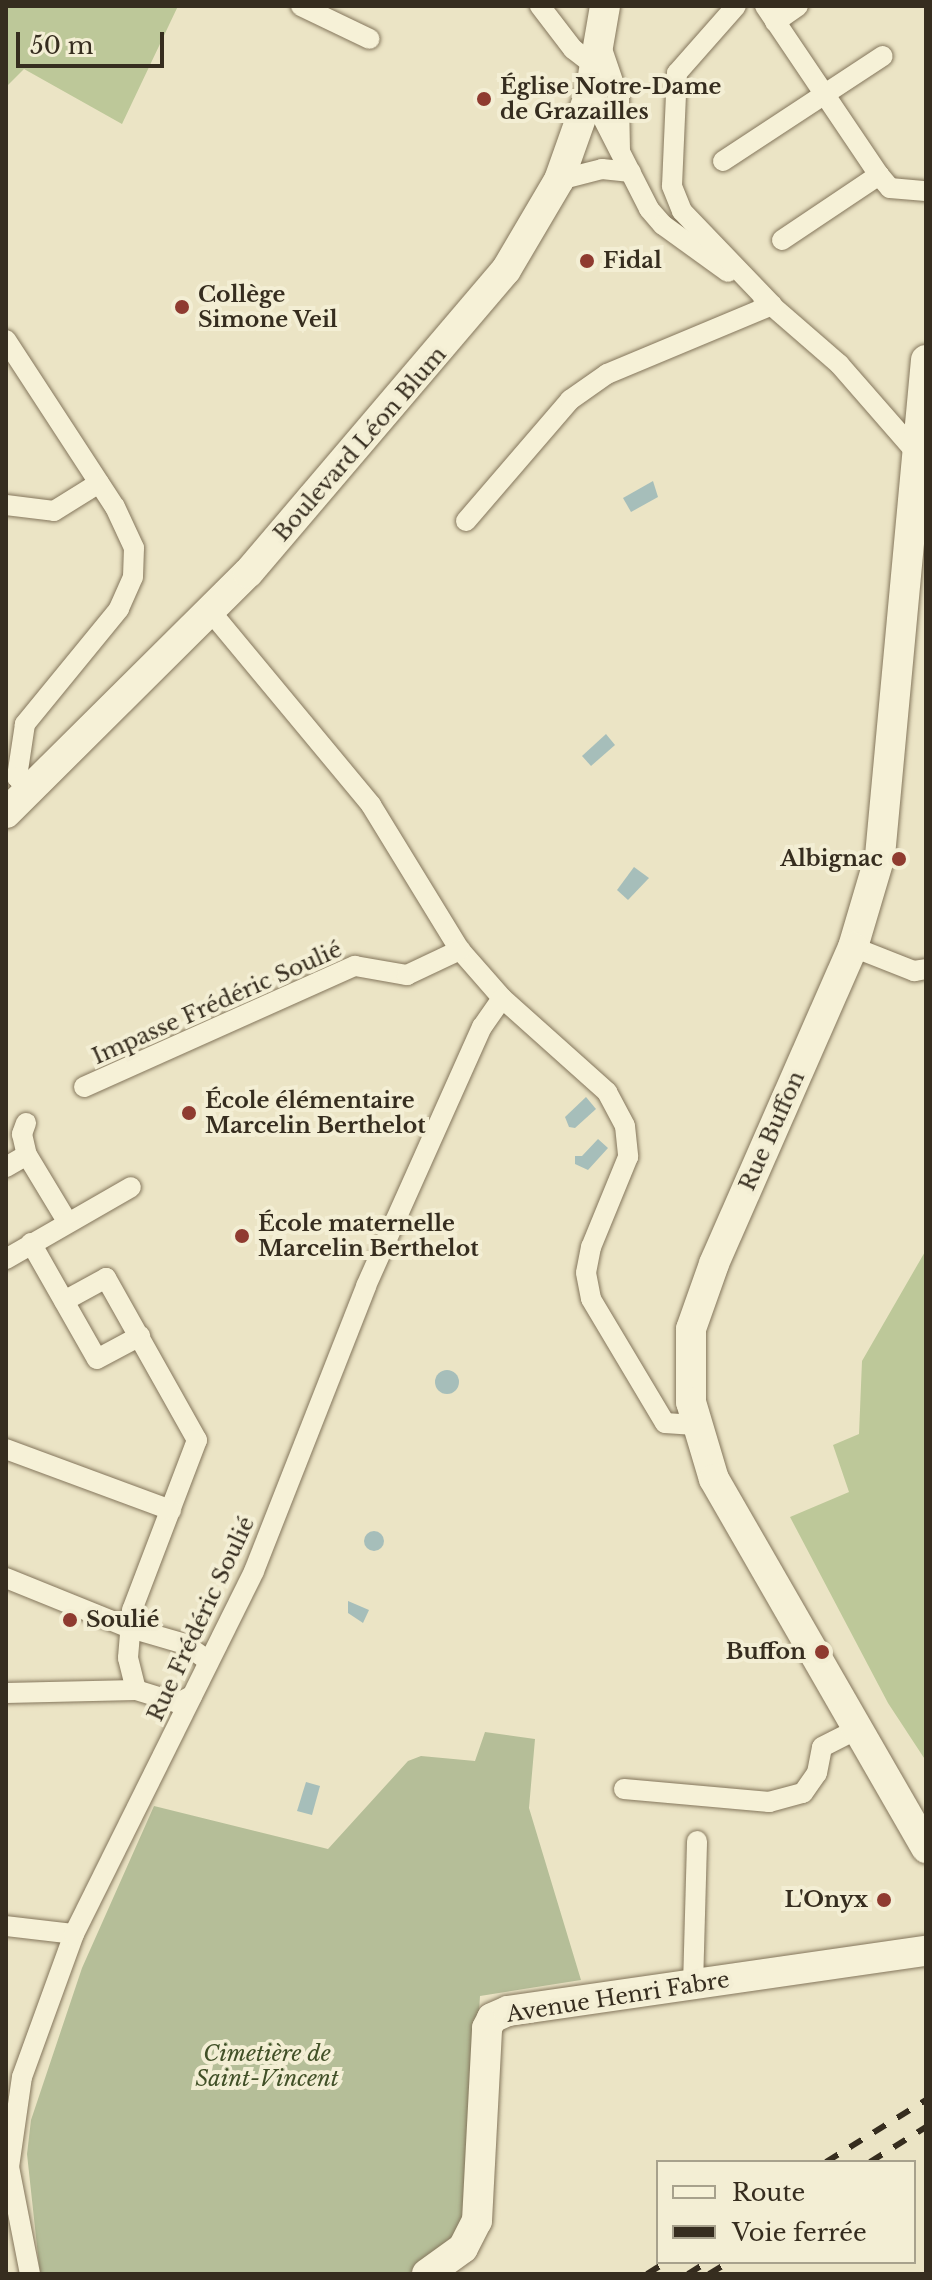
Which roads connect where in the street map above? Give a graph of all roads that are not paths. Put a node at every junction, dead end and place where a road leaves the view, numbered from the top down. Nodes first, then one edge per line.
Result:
1 (301, 6) edge
2 (540, 6) edge
3 (736, 6) edge
4 (798, 6) edge
5 (770, 14) edge
6 (602, 20) edge
7 (370, 39) dead end
8 (883, 56) dead end
9 (593, 80) junction
10 (823, 93) junction
11 (620, 149) junction
12 (723, 161) dead end
13 (631, 172) junction
14 (879, 175) junction
15 (559, 180) junction
16 (926, 191) edge
17 (782, 240) dead end
18 (772, 305) junction
19 (6, 340) edge
20 (926, 360) edge
21 (915, 451) junction
22 (99, 483) junction
23 (6, 505) edge
24 (466, 521) dead end
25 (211, 612) junction
26 (29, 791) junction
27 (6, 813) edge
28 (853, 947) junction
29 (460, 950) junction
30 (926, 969) edge
31 (502, 998) junction
32 (84, 1087) dead end
33 (26, 1123) dead end
34 (27, 1155) junction
35 (6, 1167) edge
36 (131, 1187) dead end
37 (68, 1223) junction
38 (31, 1243) junction
39 (6, 1259) edge
40 (64, 1301) junction
41 (140, 1336) junction
42 (695, 1425) junction
43 (6, 1449) edge
44 (171, 1510) junction
45 (6, 1578) edge
46 (130, 1628) junction
47 (208, 1661) junction
48 (136, 1690) junction
49 (6, 1693) edge
50 (192, 1696) junction
51 (857, 1729) junction
52 (624, 1789) dead end
53 (697, 1841) dead end
54 (926, 1848) edge
55 (6, 1926) edge
56 (74, 1934) junction
57 (926, 1951) edge
58 (693, 1986) junction
59 (8, 2167) edge
60 (30, 2274) edge
61 (427, 2274) edge

1 - 7 street
2 - 9 street
3 - 18 street
4 - 5 street
5 - 10 street
6 - 9 street, Boulevard Léon Blum
6 - 11 street
8 - 10 street
9 - 11 street
9 - 15 street, Boulevard Léon Blum
10 - 12 street
10 - 14 street
11 - 13 street
13 - 15 street
13 - 18 street
14 - 16 street
14 - 17 street
15 - 25 street, Boulevard Léon Blum
18 - 21 street
18 - 24 street
19 - 22 street
20 - 21 street, Rue Buffon
21 - 28 street, Rue Buffon
22 - 23 street
22 - 26 street
25 - 26 street, Boulevard Léon Blum
25 - 29 street
26 - 27 street, Boulevard Léon Blum
28 - 30 street
28 - 42 street, Rue Buffon
29 - 31 street
29 - 32 street, Impasse Frédéric Soulié
31 - 42 street
31 - 47 street, Rue Frédéric Soulié
33 - 34 street
34 - 35 street
34 - 37 street
36 - 37 street
37 - 38 street
38 - 39 street
38 - 40 street
40 - 41 street
40 - 41 street
41 - 44 street
42 - 51 street, Rue Buffon
43 - 44 street
44 - 46 street
45 - 46 street
46 - 47 street
46 - 48 street
47 - 50 street, Rue Frédéric Soulié
48 - 49 street
48 - 50 street
50 - 56 street, Rue Frédéric Soulié
51 - 52 street
51 - 54 street, Rue Buffon
53 - 58 street
55 - 56 street
56 - 59 street, Rue Frédéric Soulié
57 - 58 street, Avenue Henri Fabre
58 - 61 street, Avenue Henri Fabre
59 - 60 street, Rue Frédéric Soulié

